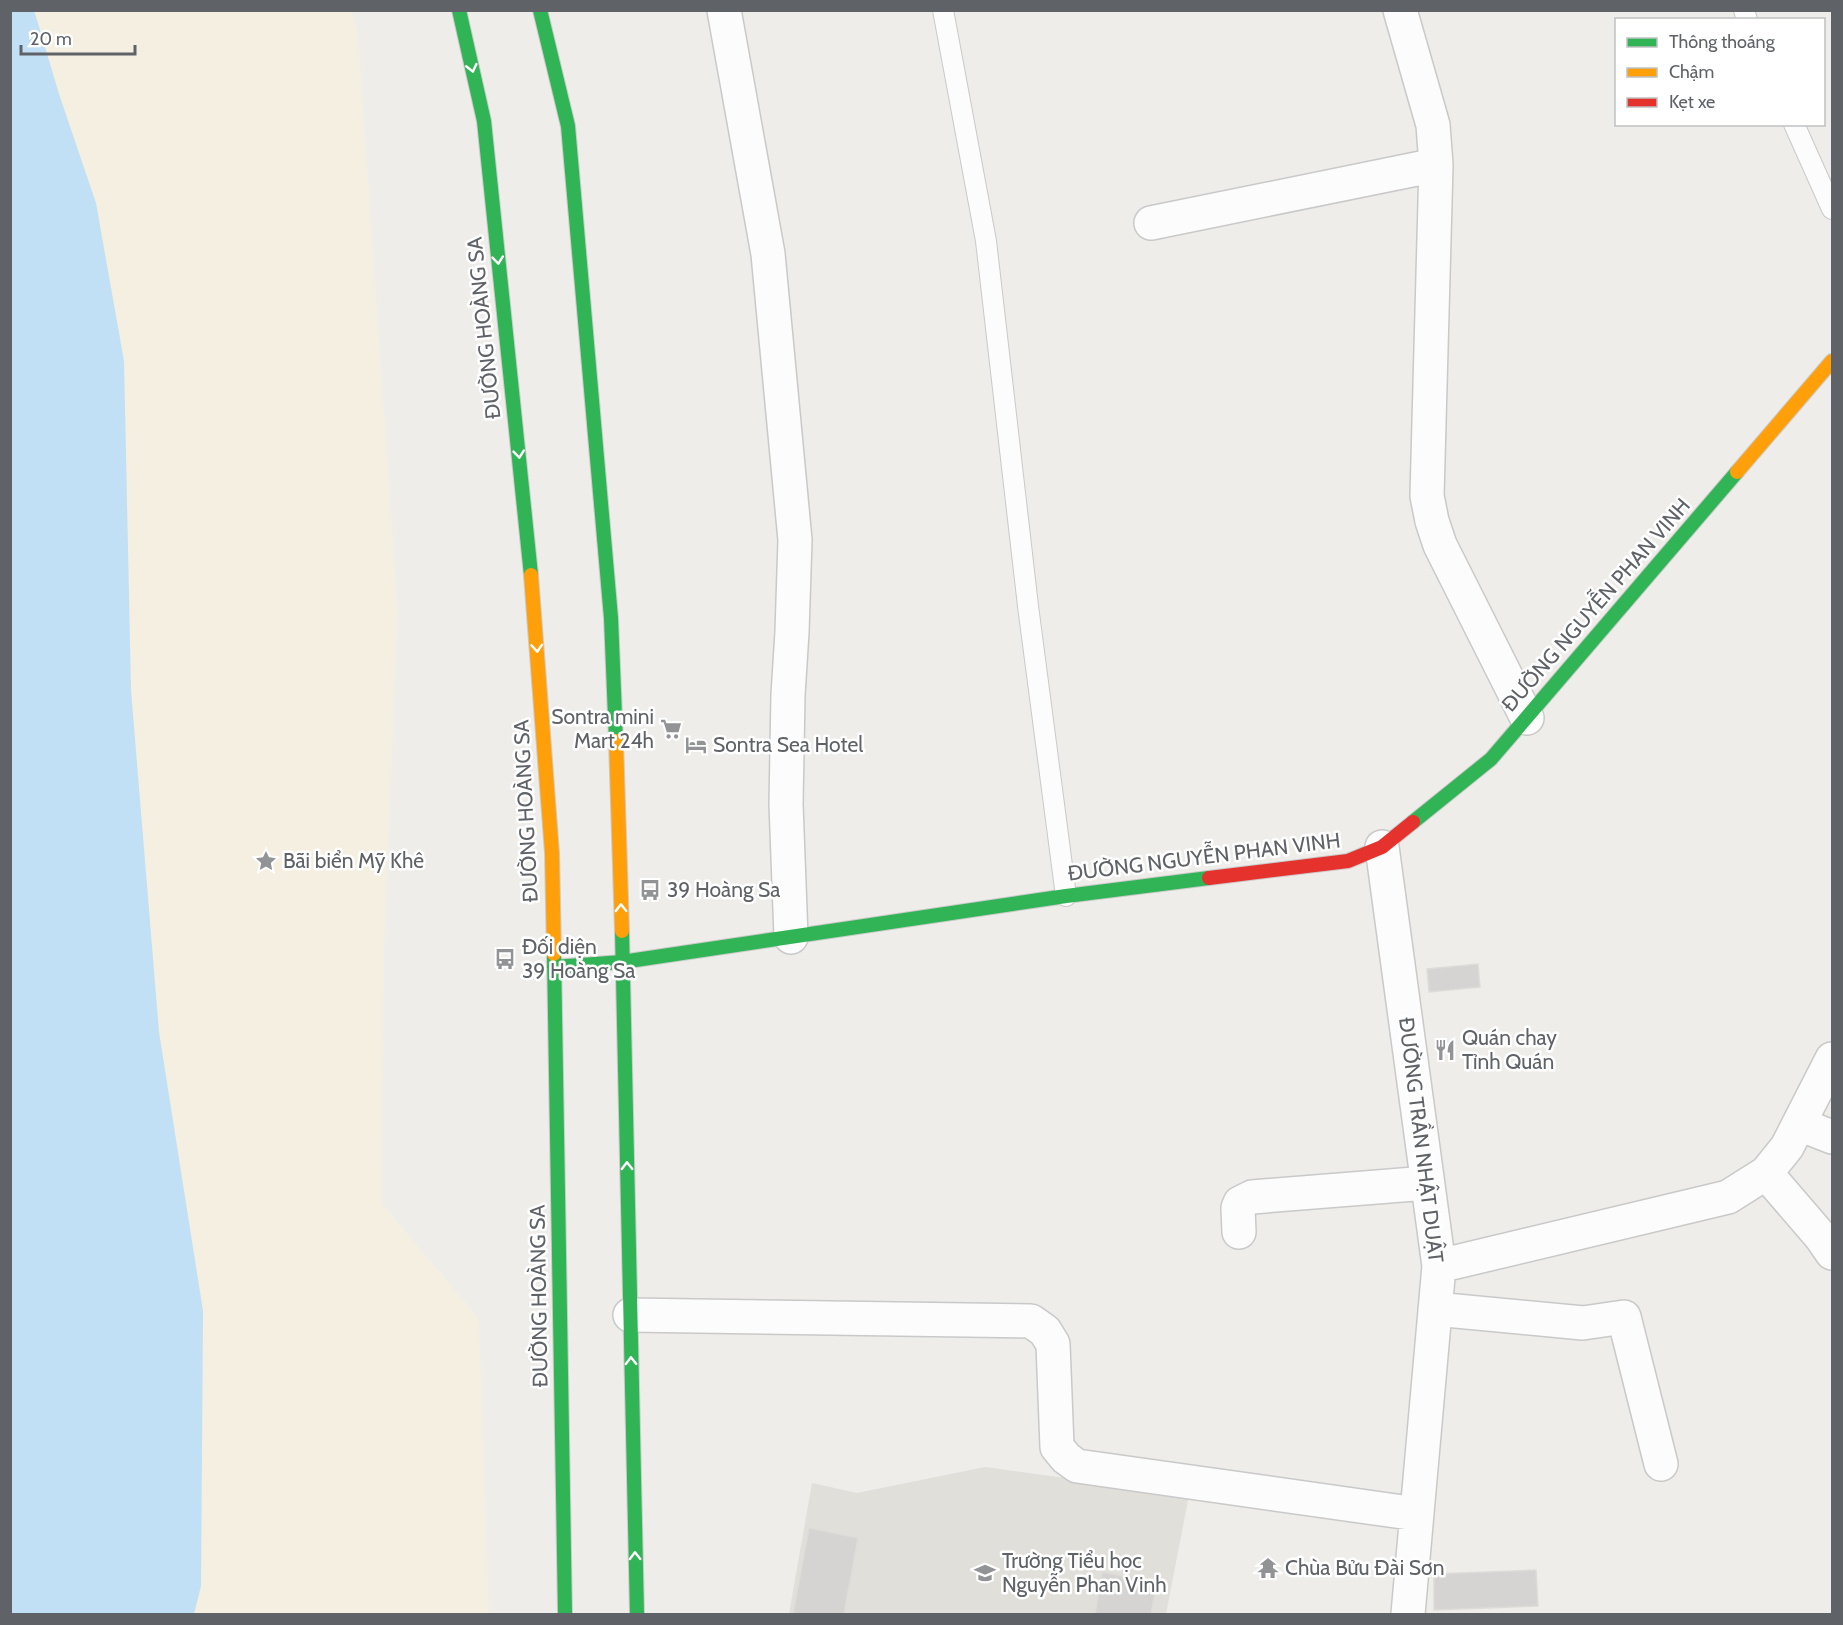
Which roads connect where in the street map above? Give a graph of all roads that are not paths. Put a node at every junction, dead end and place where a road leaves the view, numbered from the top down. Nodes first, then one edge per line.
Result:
1 (459, 10) edge
2 (540, 10) edge
3 (724, 10) edge
4 (943, 10) edge
5 (1400, 10) edge
6 (1795, 126) edge
7 (1436, 165) junction
8 (1833, 210) edge
9 (1151, 223) dead end
10 (1833, 361) edge
11 (1527, 718) junction
12 (1382, 847) junction
13 (1066, 896) junction
14 (791, 937) junction
15 (622, 962) junction
16 (554, 967) junction
17 (1833, 1059) edge
18 (1799, 1124) junction
19 (1833, 1137) edge
20 (1766, 1173) junction
21 (1427, 1183) junction
22 (1239, 1232) dead end
23 (1833, 1253) edge
24 (1439, 1266) junction
25 (1435, 1309) junction
26 (630, 1315) junction
27 (1661, 1464) dead end
28 (1417, 1514) junction
29 (565, 1614) edge
30 (637, 1614) edge
31 (1408, 1614) edge

1 -> 16 main road, ĐƯỜNG HOÀNG SA
15 -> 2 main road
3 - 14 street
4 - 13 lane
5 - 7 street
6 - 8 lane
7 - 9 street
7 - 11 street
10 - 11 main road, ĐƯỜNG NGUYỄN PHAN VINH
11 - 12 main road, ĐƯỜNG NGUYỄN PHAN VINH
12 - 13 main road, ĐƯỜNG NGUYỄN PHAN VINH
12 - 21 street, ĐƯỜNG TRẦN NHẬT DUẬT
13 - 14 main road, ĐƯỜNG NGUYỄN PHAN VINH
14 - 15 main road, ĐƯỜNG NGUYỄN PHAN VINH
15 - 16 main road, ĐƯỜNG NGUYỄN PHAN VINH
26 -> 15 main road
16 - 29 main road, ĐƯỜNG HOÀNG SA
17 - 18 street
18 - 19 street
18 - 20 street
20 - 23 street
20 - 24 street
21 - 22 street
21 - 24 street, ĐƯỜNG TRẦN NHẬT DUẬT
24 - 25 street, ĐƯỜNG TRẦN NHẬT DUẬT
25 - 27 street
25 - 28 street, ĐƯỜNG TRẦN NHẬT DUẬT
26 - 28 street
30 -> 26 main road
28 - 31 street, ĐƯỜNG TRẦN NHẬT DUẬT

